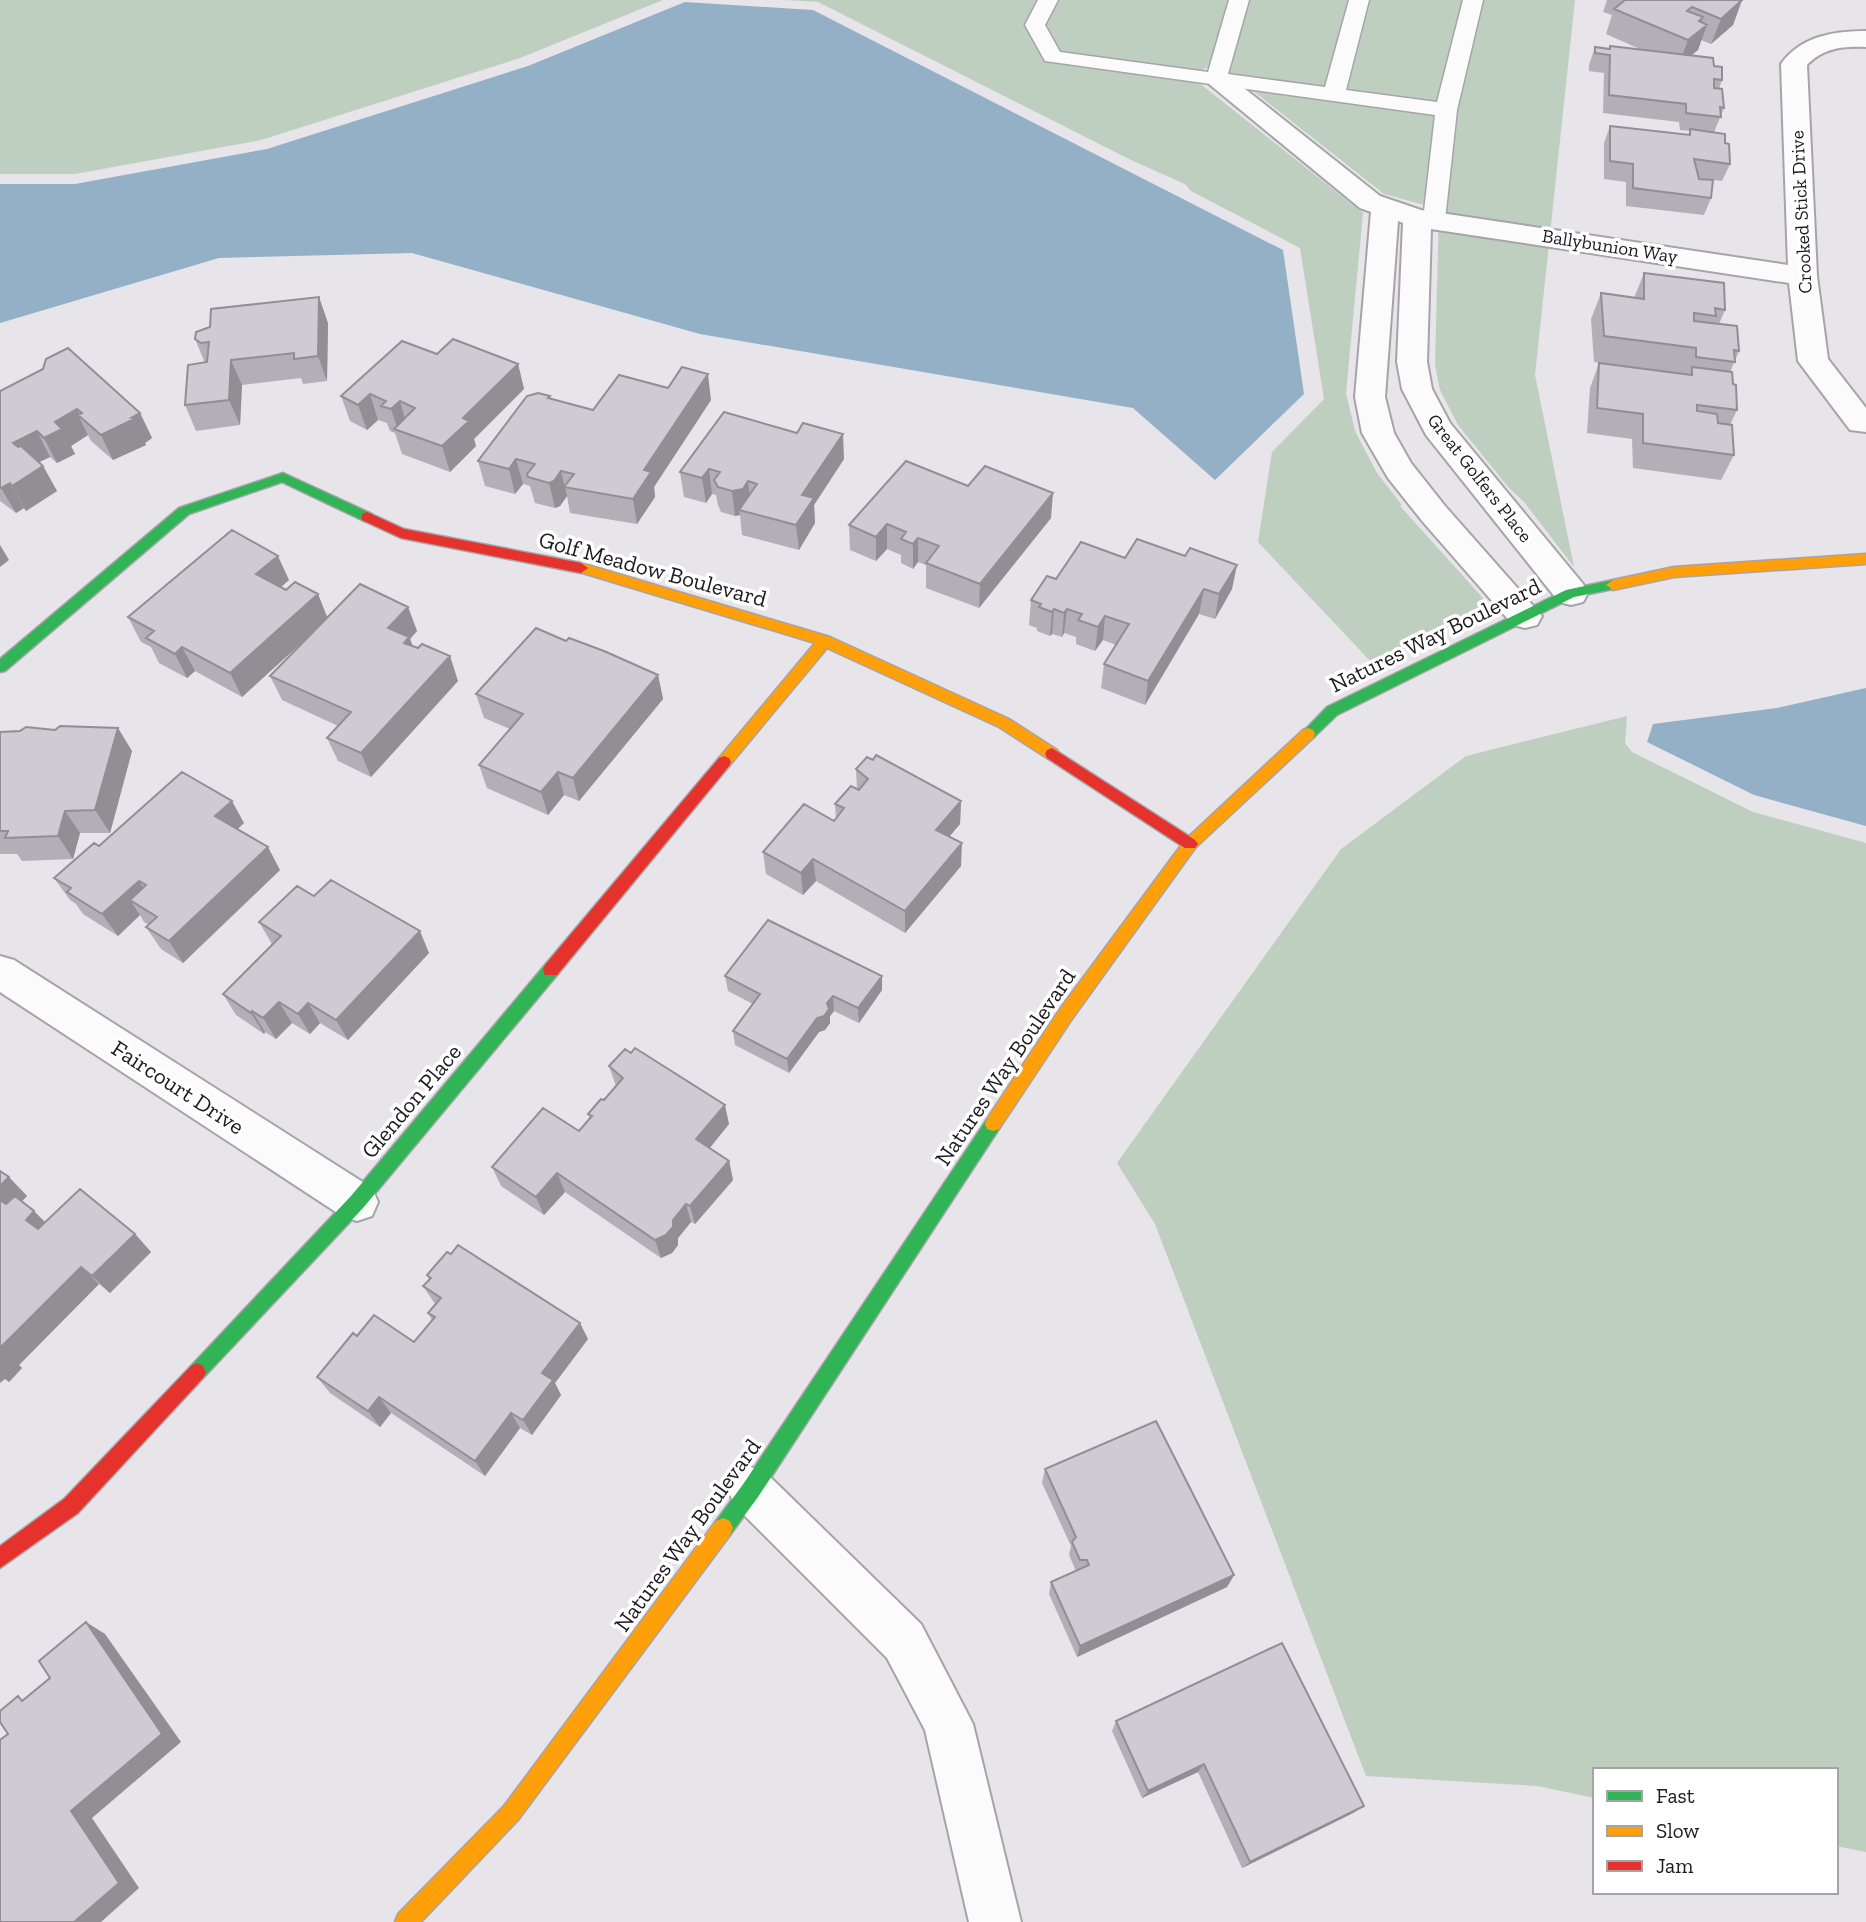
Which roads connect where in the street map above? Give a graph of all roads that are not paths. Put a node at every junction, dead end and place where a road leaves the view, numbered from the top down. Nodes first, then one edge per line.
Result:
1 (1048, 0) edge
2 (1239, 0) edge
3 (1359, 0) edge
4 (1473, 0) edge
5 (1866, 39) edge
6 (1216, 79) junction
7 (1334, 94) junction
8 (1446, 110) junction
9 (1385, 209) junction
10 (1425, 219) junction
11 (1803, 276) junction
12 (1861, 423) dead end
13 (1490, 494) junction
14 (1434, 514) junction
15 (1866, 559) edge
16 (1571, 593) junction
17 (1525, 616) junction
18 (825, 641) junction
19 (0, 667) edge
20 (1190, 844) junction
21 (0, 972) edge
22 (357, 1202) junction
23 (751, 1490) junction
24 (0, 1558) edge
25 (406, 1922) edge
26 (995, 1922) edge

1 - 6 lane
2 - 6 lane
3 - 7 lane
4 - 8 lane
5 - 11 street, Crooked Stick Drive
6 - 7 lane
6 - 9 street
7 - 8 lane
8 - 10 lane
9 - 10 street
9 - 14 street
10 - 11 street, Ballybunion Way
10 - 13 street, Great Golfers Place
11 - 12 street, Crooked Stick Drive
13 - 14 street
13 - 16 street, Great Golfers Place
14 - 17 street
15 - 16 street, Natures Way Boulevard
16 - 17 street, Natures Way Boulevard
17 - 20 street, Natures Way Boulevard
18 - 19 street, Golf Meadow Boulevard
18 - 20 street, Golf Meadow Boulevard
18 - 22 street, Glendon Place
20 - 23 street, Natures Way Boulevard
21 - 22 street, Faircourt Drive
22 - 24 street, Glendon Place
23 - 25 street, Natures Way Boulevard
23 - 26 street

